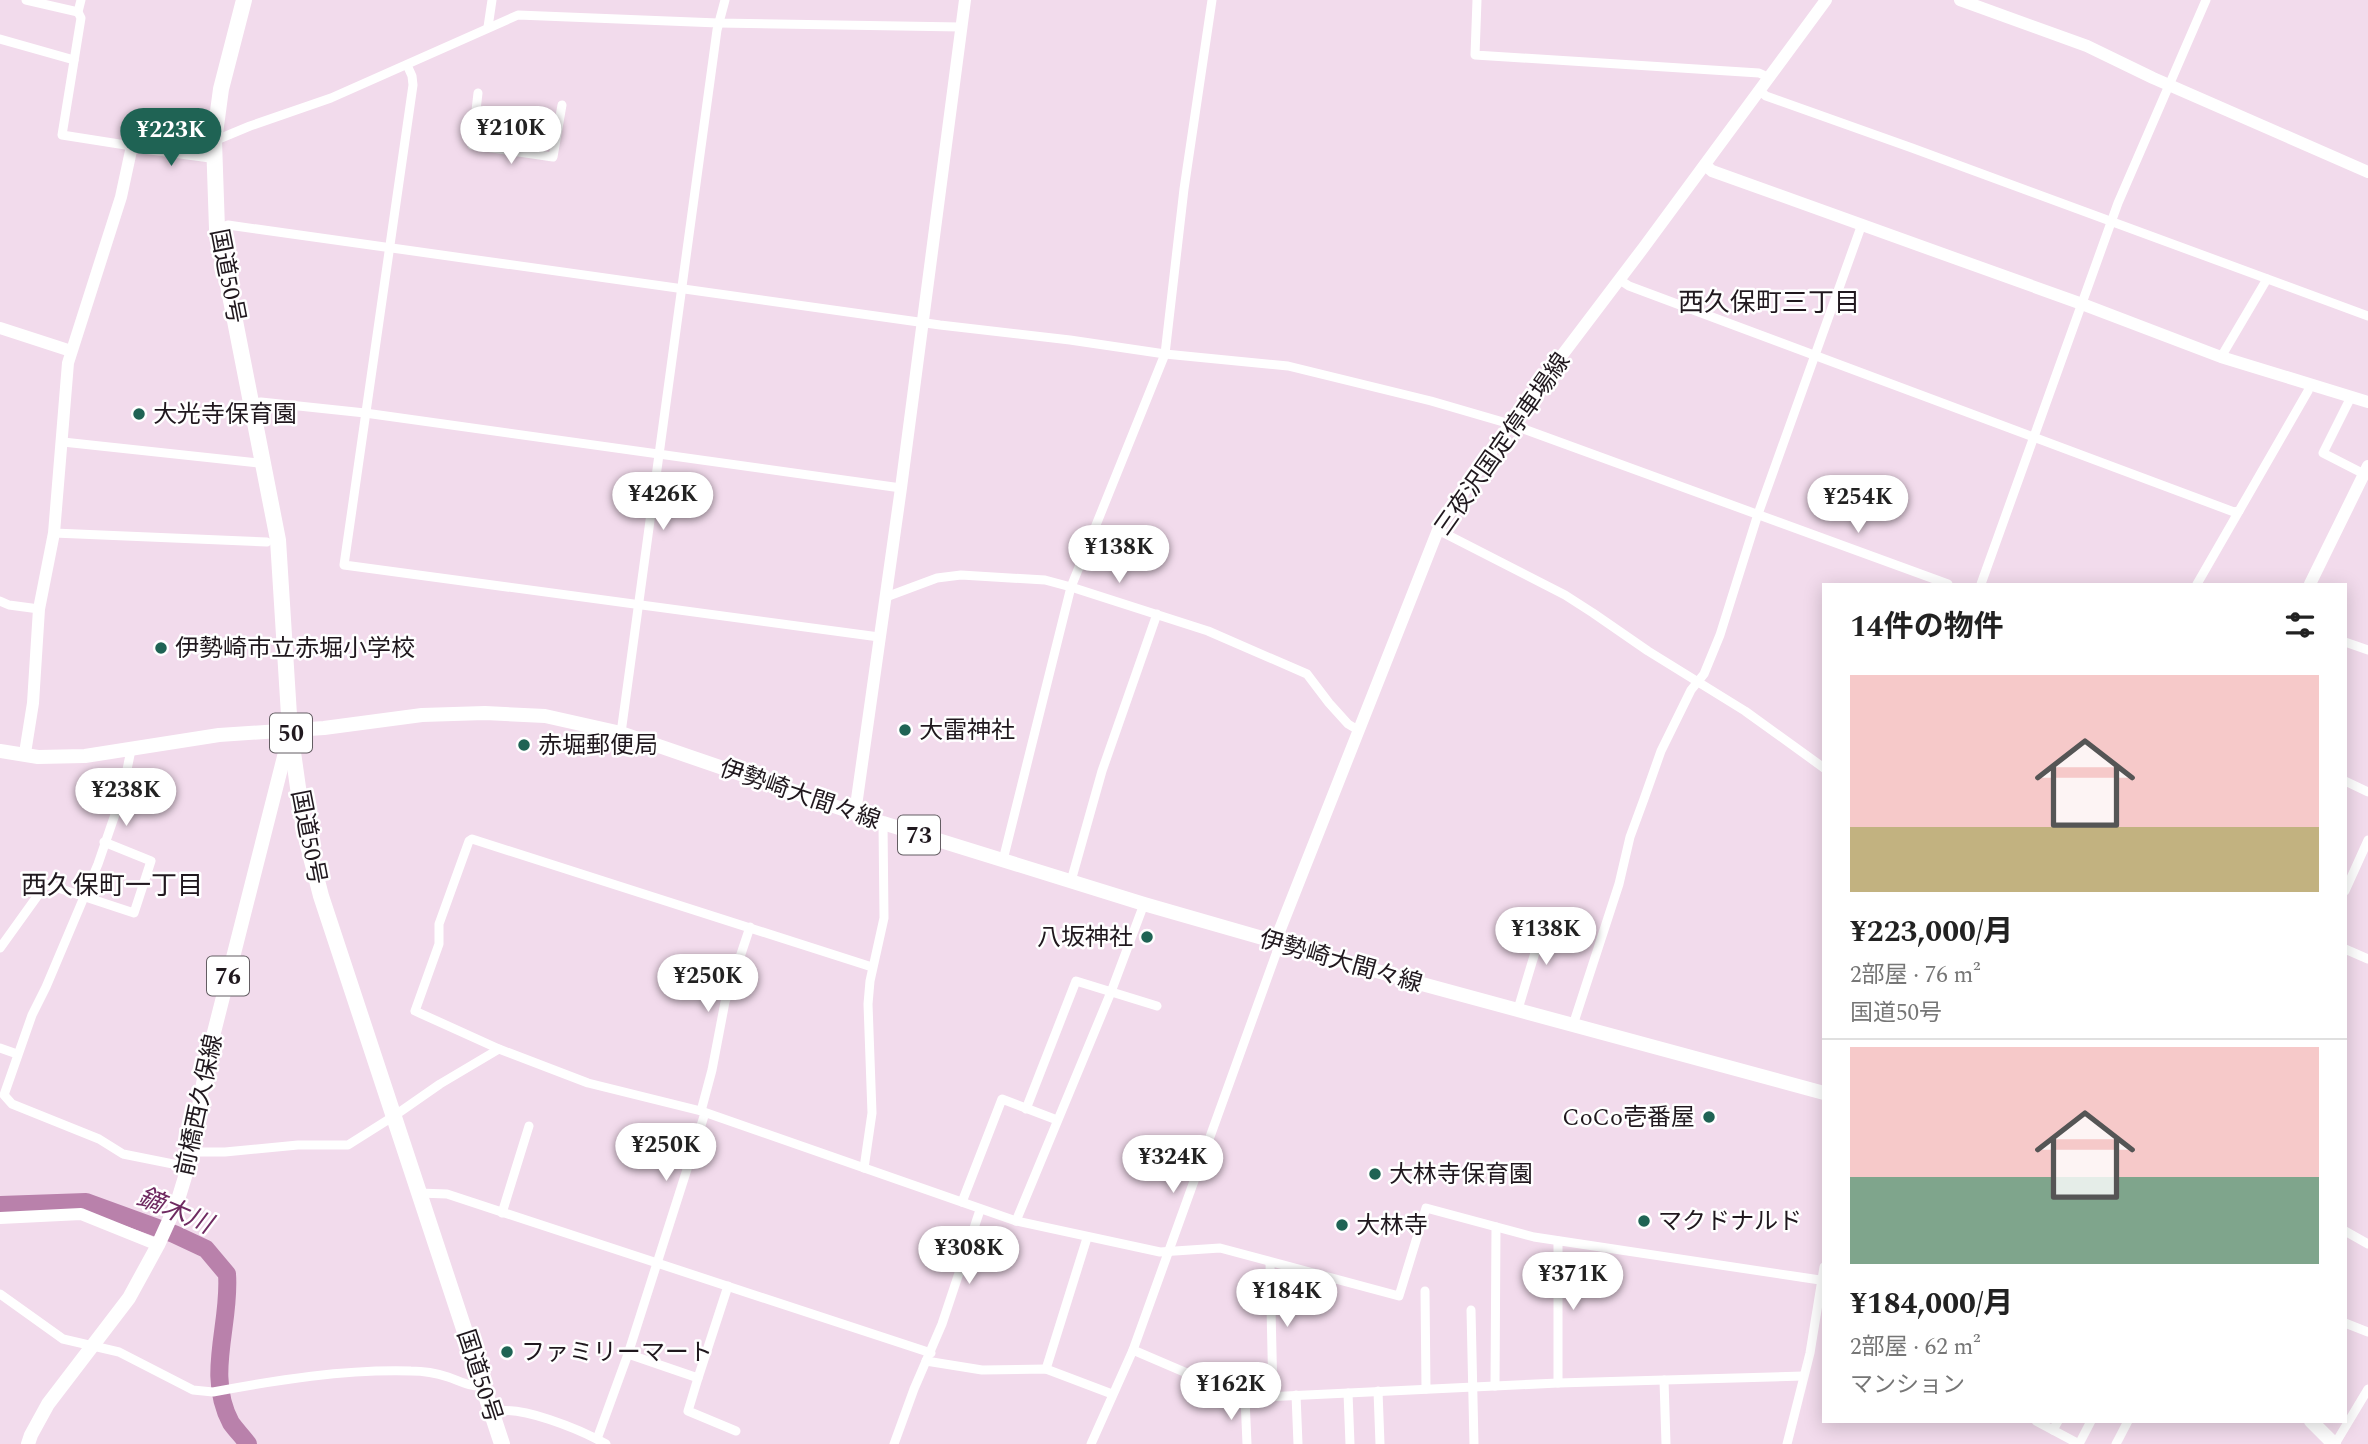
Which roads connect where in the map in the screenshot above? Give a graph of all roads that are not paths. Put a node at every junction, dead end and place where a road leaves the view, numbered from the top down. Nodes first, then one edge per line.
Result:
1 (26, 0) edge
2 (81, 0) edge
3 (244, 0) edge
4 (492, 0) edge
5 (725, 0) edge
6 (965, 0) edge
7 (1212, 0) edge
8 (1477, 0) edge
9 (1826, 0) edge
10 (1960, 0) edge
11 (2206, 0) edge
12 (78, 12) junction
13 (718, 23) junction
14 (488, 27) junction
15 (961, 27) junction
16 (0, 39) edge
17 (74, 60) junction
18 (407, 65) junction
19 (1770, 78) junction
20 (2169, 85) junction
21 (1760, 91) junction
22 (478, 93) dead end
23 (562, 105) dead end
24 (132, 146) junction
25 (214, 149) junction
26 (1705, 165) junction
27 (2368, 172) edge
28 (2111, 222) junction
29 (1863, 224) junction
30 (217, 229) junction
31 (388, 248) junction
32 (1620, 279) junction
33 (2267, 279) junction
34 (681, 289) junction
35 (2082, 304) junction
36 (2368, 316) edge
37 (923, 322) junction
38 (0, 328) edge
39 (71, 351) junction
40 (1165, 354) junction
41 (1816, 357) junction
42 (2221, 357) junction
43 (2310, 384) junction
44 (2351, 397) junction
45 (2368, 402) edge
46 (252, 403) junction
47 (365, 413) junction
48 (1510, 424) junction
49 (2033, 437) junction
50 (63, 442) junction
51 (659, 455) junction
52 (258, 463) dead end
53 (2366, 470) edge
54 (901, 488) junction
55 (2239, 510) junction
56 (1758, 514) junction
57 (1438, 530) junction
58 (54, 533) junction
59 (267, 542) dead end
60 (1945, 583) edge
61 (1981, 583) edge
62 (2198, 583) edge
63 (2310, 583) edge
64 (1071, 587) junction
65 (886, 597) junction
66 (0, 601) edge
67 (638, 605) junction
68 (39, 609) junction
69 (1157, 614) junction
70 (879, 637) junction
71 (2347, 643) edge
72 (2368, 650) edge
73 (1698, 682) junction
74 (1358, 730) junction
75 (290, 731) junction
76 (621, 733) junction
77 (131, 750) junction
78 (0, 751) edge
79 (25, 754) junction
80 (1822, 767) edge
81 (2347, 782) edge
82 (2368, 792) edge
83 (855, 813) junction
84 (883, 823) junction
85 (2368, 840) edge
86 (104, 842) junction
87 (1003, 860) junction
88 (1071, 881) junction
89 (2347, 887) edge
90 (85, 898) junction
91 (1144, 904) junction
92 (1546, 916) dead end
93 (750, 927) junction
94 (1275, 943) junction
95 (0, 948) edge
96 (2347, 950) edge
97 (2368, 959) edge
98 (872, 967) junction
99 (1111, 992) junction
100 (1157, 1006) dead end
101 (1518, 1009) junction
102 (1573, 1025) junction
103 (0, 1048) edge
104 (499, 1049) junction
105 (17, 1054) junction
106 (1822, 1092) edge
107 (1026, 1109) junction
108 (703, 1112) junction
109 (394, 1116) junction
110 (1057, 1120) junction
111 (529, 1126) dead end
112 (190, 1159) junction
113 (864, 1168) junction
114 (419, 1193) junction
115 (962, 1202) junction
116 (980, 1210) junction
117 (502, 1213) junction
118 (0, 1218) edge
119 (1016, 1222) junction
120 (1496, 1227) junction
121 (2347, 1232) edge
122 (1087, 1238) junction
123 (1558, 1241) junction
124 (159, 1242) junction
125 (2368, 1244) edge
126 (1167, 1252) junction
127 (658, 1263) junction
128 (1270, 1263) junction
129 (1822, 1274) edge
130 (1820, 1280) junction
131 (728, 1286) junction
132 (1425, 1291) dead end
133 (0, 1294) edge
134 (1820, 1309) edge
135 (1471, 1310) dead end
136 (2347, 1324) edge
137 (2368, 1332) edge
138 (93, 1347) junction
139 (1133, 1350) junction
140 (628, 1354) junction
141 (929, 1357) junction
142 (1046, 1369) junction
143 (1803, 1376) junction
144 (698, 1378) junction
145 (1664, 1380) junction
146 (1558, 1382) junction
147 (483, 1385) junction
148 (1495, 1386) junction
149 (1472, 1387) junction
150 (1426, 1389) junction
151 (2368, 1389) edge
152 (1378, 1391) junction
153 (1348, 1393) junction
154 (1112, 1394) junction
155 (1296, 1395) junction
156 (1273, 1396) junction
157 (1245, 1398) junction
158 (492, 1413) junction
159 (2040, 1423) edge
160 (2057, 1423) edge
161 (2090, 1423) edge
162 (2127, 1423) edge
163 (2313, 1423) edge
164 (736, 1430) dead end
165 (2053, 1430) junction
166 (602, 1442) edge
167 (28, 1444) edge
168 (502, 1444) edge
169 (894, 1444) edge
170 (1091, 1444) edge
171 (1247, 1444) edge
172 (1298, 1444) edge
173 (1350, 1444) edge
174 (1380, 1444) edge
175 (1474, 1444) edge
176 (1666, 1444) edge
177 (1787, 1444) edge
178 (2079, 1444) edge
179 (2116, 1444) edge
180 (2335, 1444) edge

1 - 12 street
2 - 12 street
3 - 25 highway, 国道50号 / 50
4 - 14 street
5 - 13 street
6 - 15 street
7 - 40 street
8 - 19 street
9 - 19 street, 三夜沢国定停車場線
10 - 20 street
11 - 20 street
12 - 17 street
13 - 14 street
13 - 15 street
13 - 34 street
14 - 18 street
15 - 37 street
16 - 17 street
17 - 24 street
18 - 25 street
18 - 31 street
19 - 21 street, 三夜沢国定停車場線
20 - 27 street
20 - 28 street
21 - 26 street, 三夜沢国定停車場線
21 - 28 street
22 - 23 street
24 - 25 street
24 - 39 street
25 - 30 highway, 国道50号 / 50
26 - 29 street
26 - 32 street, 三夜沢国定停車場線
28 - 33 street
28 - 35 street
29 - 35 street
29 - 41 street
30 - 31 street
30 - 46 highway, 国道50号 / 50
31 - 34 street
31 - 47 street
32 - 41 street
32 - 48 street, 三夜沢国定停車場線
33 - 36 street
33 - 42 street
34 - 37 street
34 - 51 street
35 - 42 street
35 - 49 street
37 - 40 street
37 - 54 street
38 - 39 street
39 - 50 street
40 - 48 street
40 - 64 street
41 - 49 street
41 - 56 street
42 - 43 street
43 - 44 street
43 - 55 street
44 - 45 street
44 - 53 street
46 - 47 street
46 - 75 highway, 国道50号 / 50
47 - 51 street
47 - 67 street
48 - 56 street
48 - 57 street, 三夜沢国定停車場線
49 - 55 street
49 - 61 street
50 - 52 street
50 - 58 street
51 - 54 street
51 - 67 street
53 - 63 street
54 - 65 street
55 - 62 street
56 - 60 street
56 - 73 street
57 - 73 street
57 - 74 street, 三夜沢国定停車場線
58 - 59 street
58 - 68 street
64 - 65 street
64 - 69 street
64 - 87 street
65 - 70 street
66 - 68 street
67 - 70 street
67 - 76 street
68 - 79 street
69 - 74 street
69 - 88 street
70 - 83 street
71 - 72 street
73 - 80 street
73 - 102 street
74 - 94 street, 三夜沢国定停車場線
75 - 76 main road, 伊勢崎大間々線 / 73
75 - 77 main road, 伊勢崎大間々線 / 73
75 - 109 highway, 国道50号 / 50
75 - 112 main road, 前橋西久保線 / 76
76 - 83 main road, 伊勢崎大間々線 / 73
77 - 79 main road, 伊勢崎大間々線 / 73
77 - 86 street
78 - 79 main road, 伊勢崎大間々線 / 73
81 - 82 street
83 - 84 main road, 伊勢崎大間々線 / 73
84 - 87 main road, 伊勢崎大間々線 / 73
84 - 98 street
85 - 89 street
86 - 90 street
86 - 90 street
87 - 88 main road, 伊勢崎大間々線 / 73
88 - 91 main road, 伊勢崎大間々線 / 73
90 - 95 street
90 - 105 street
91 - 94 main road, 伊勢崎大間々線 / 73
91 - 99 street
92 - 101 street
93 - 98 street
93 - 104 street
93 - 108 street
94 - 101 main road, 伊勢崎大間々線 / 73
94 - 126 street
96 - 97 street
98 - 113 street
99 - 100 street
99 - 107 street
99 - 110 street
101 - 102 main road, 伊勢崎大間々線 / 73
102 - 106 main road, 伊勢崎大間々線 / 73
103 - 105 street
104 - 108 street
104 - 109 street
105 - 112 street
107 - 110 street
107 - 115 street
108 - 113 street
108 - 127 street
109 - 112 street
109 - 114 highway, 国道50号 / 50
110 - 119 street
111 - 117 street
112 - 124 main road, 前橋西久保線 / 76
113 - 115 street
114 - 117 street
114 - 147 highway, 国道50号 / 50
115 - 116 street
116 - 119 street
116 - 141 street
117 - 127 street
118 - 124 street
119 - 122 street
120 - 123 street
120 - 128 street
120 - 148 street
121 - 125 street
122 - 126 street
122 - 142 street
123 - 130 street
123 - 146 street
124 - 138 main road, 前橋西久保線 / 76
126 - 128 street
126 - 139 street
127 - 131 street
127 - 140 street
128 - 156 street
129 - 130 street
130 - 134 street
131 - 141 street
131 - 144 street
132 - 150 street
133 - 138 street
134 - 143 street
135 - 149 street
136 - 137 street
138 - 147 street
138 - 167 main road, 前橋西久保線 / 76
139 - 154 street
139 - 157 street
140 - 144 street
140 - 166 street
141 - 142 street
141 - 169 street
142 - 154 street
143 - 145 street
143 - 177 street
144 - 164 street
145 - 146 street
145 - 176 street
146 - 148 street
147 - 158 highway, 国道50号 / 50
148 - 149 street
149 - 150 street
149 - 175 street
150 - 152 street
151 - 180 street
152 - 153 street
152 - 174 street
153 - 155 street
153 - 173 street
154 - 170 street
155 - 156 street
155 - 172 street
156 - 157 street
157 - 171 street
158 - 166 street
158 - 168 highway, 国道50号 / 50
159 - 165 street
160 - 165 street
161 - 178 street
162 - 179 street
163 - 180 main road
165 - 178 street

